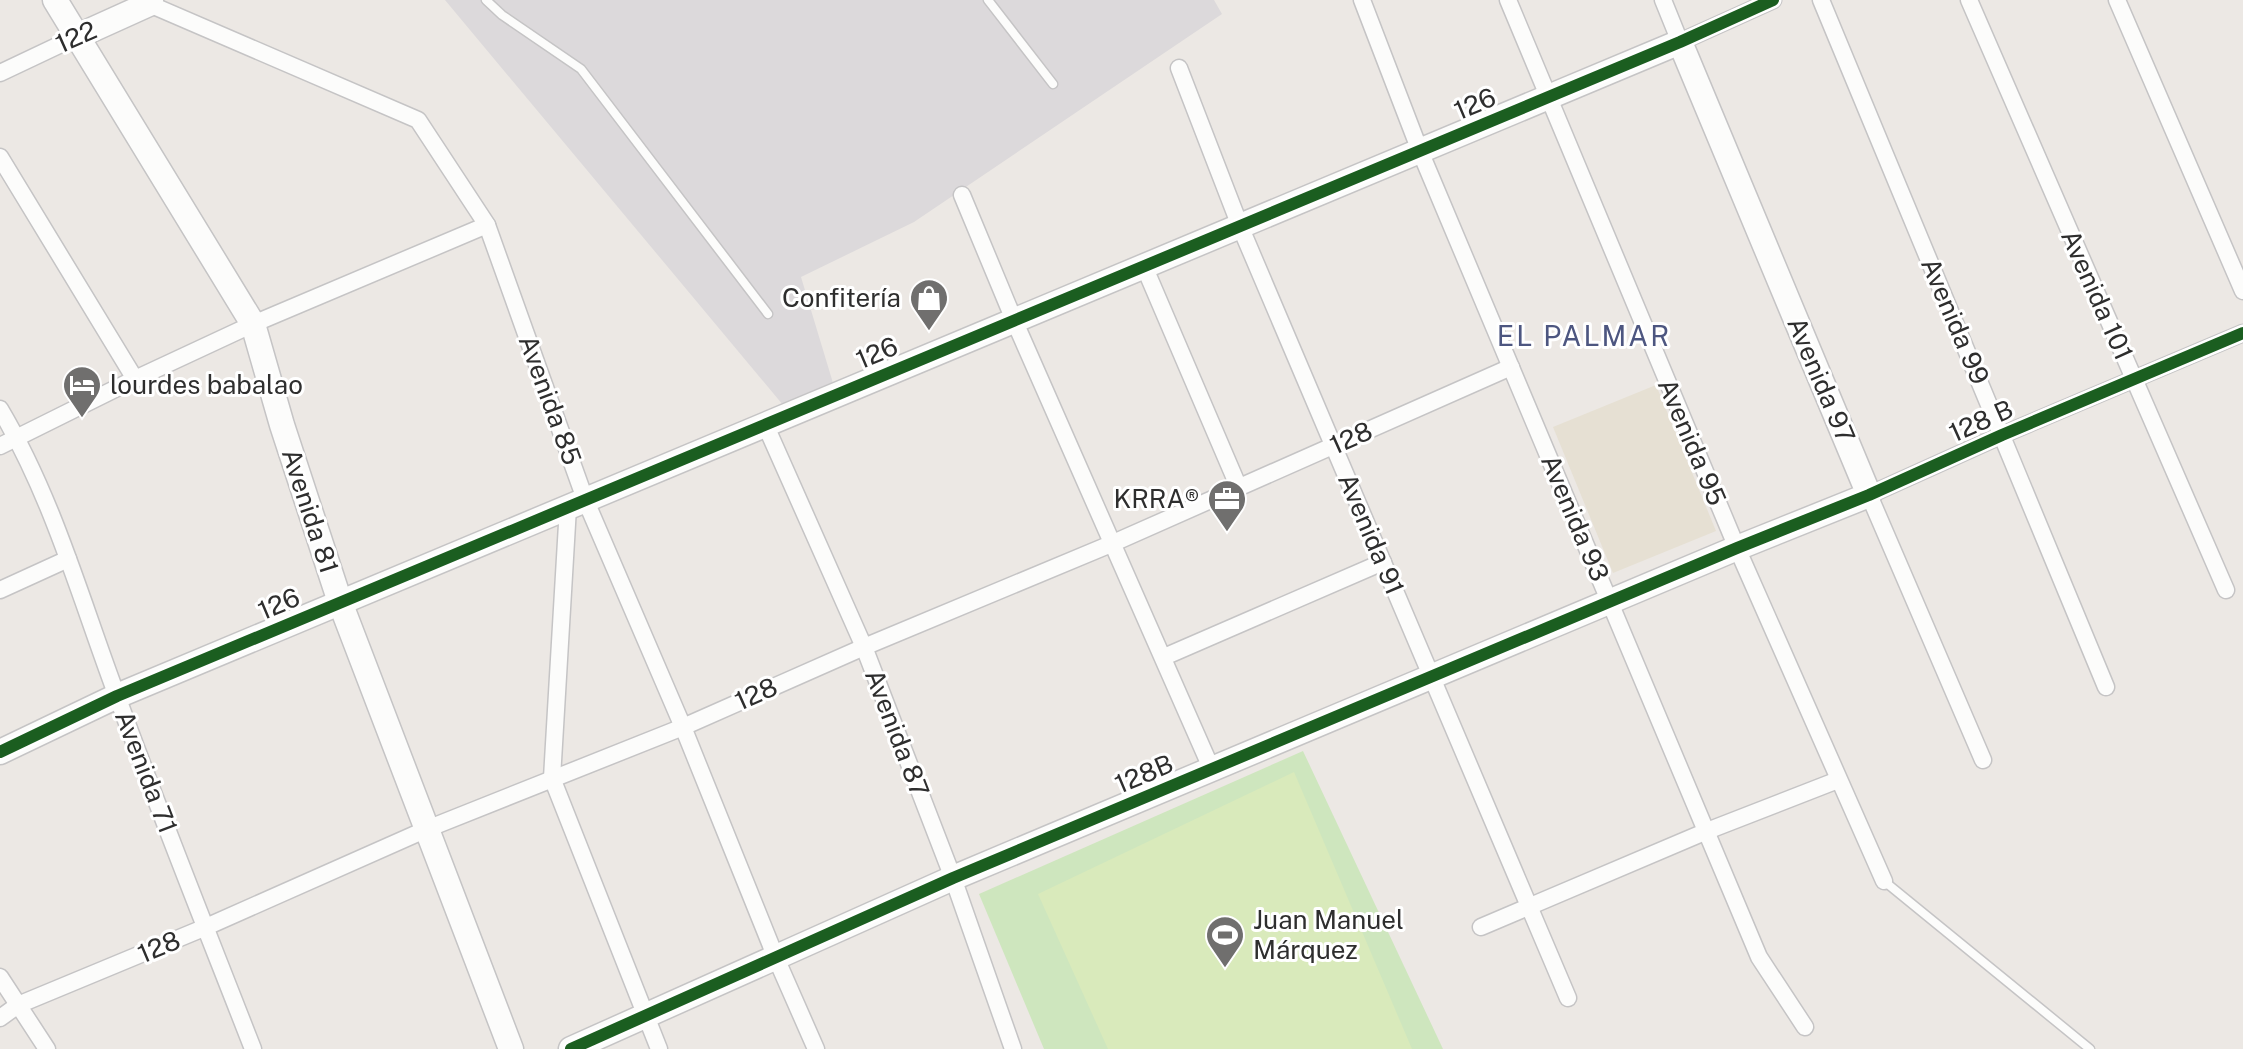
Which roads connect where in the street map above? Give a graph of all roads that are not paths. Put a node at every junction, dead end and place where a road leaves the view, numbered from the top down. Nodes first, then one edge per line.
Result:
1 (55, 0) edge
2 (486, 0) edge
3 (988, 0) edge
4 (1362, 0) edge
5 (1508, 0) edge
6 (1663, 0) edge
7 (1773, 0) edge
8 (1821, 0) edge
9 (1969, 0) edge
10 (2117, 0) edge
11 (150, 2) edge
12 (76, 37) junction
13 (1680, 42) junction
14 (1179, 68) dead end
15 (0, 73) edge
16 (1053, 84) dead end
17 (1546, 98) junction
18 (1420, 151) junction
19 (0, 157) edge
20 (962, 195) dead end
21 (487, 225) junction
22 (1240, 226) junction
23 (1144, 266) junction
24 (2243, 291) edge
25 (768, 314) dead end
26 (1014, 320) junction
27 (253, 324) junction
28 (2243, 333) edge
29 (1511, 367) junction
30 (135, 379) junction
31 (2134, 380) junction
32 (0, 409) edge
33 (765, 424) junction
34 (2002, 435) junction
35 (18, 439) junction
36 (0, 446) edge
37 (1333, 446) junction
38 (1239, 488) junction
39 (1869, 495) junction
40 (577, 503) junction
41 (1111, 544) junction
42 (1737, 548) junction
43 (68, 559) junction
44 (1383, 562) junction
45 (0, 590) edge
46 (2226, 590) dead end
47 (1610, 601) junction
48 (340, 602) junction
49 (864, 647) junction
50 (1164, 657) junction
51 (1431, 678) junction
52 (2106, 687) dead end
53 (117, 696) junction
54 (683, 727) junction
55 (0, 752) edge
56 (1983, 760) dead end
57 (1212, 770) junction
58 (552, 778) junction
59 (1838, 780) junction
60 (427, 829) junction
61 (1707, 831) junction
62 (953, 878) junction
63 (1884, 881) joint
64 (1529, 905) junction
65 (206, 927) junction
66 (1481, 927) dead end
67 (776, 958) junction
68 (0, 977) edge
69 (1568, 998) dead end
70 (18, 1005) junction
71 (644, 1016) junction
72 (0, 1018) edge
73 (1805, 1027) dead end
74 (47, 1049) edge
75 (253, 1049) edge
76 (511, 1049) edge
77 (571, 1049) edge
78 (659, 1049) edge
79 (816, 1049) edge
80 (1013, 1049) edge
81 (2090, 1049) edge

1 - 12 street, Avenida 81
2 - 25 lane
3 - 16 lane
4 - 18 street, Avenida 93
5 - 17 street, Avenida 95
6 - 13 street, Avenida 97
7 - 13 street, 126
8 - 34 street, Avenida 99
9 - 31 street, Avenida 101
10 - 24 street
11 - 12 street, 122
11 - 21 street, Avenida 85
12 - 15 street, 122
12 - 27 street, Avenida 81
13 - 17 street, 126
13 - 39 street, Avenida 97
14 - 22 street, Avenida 91
17 - 18 street, 126
17 - 42 street, Avenida 95
18 - 22 street, 126
18 - 29 street, Avenida 93
19 - 30 street
20 - 26 street
21 - 27 street
21 - 40 street, Avenida 85
22 - 23 street, 126
22 - 37 street, Avenida 91
23 - 26 street, 126
23 - 38 street
26 - 33 street, 126
26 - 41 street
27 - 30 street
27 - 48 street, Avenida 81
28 - 31 street, 128 B
29 - 37 street, 128
29 - 47 street, Avenida 93
30 - 35 street
31 - 34 street, 128 B
31 - 46 street, Avenida 101
32 - 35 street, Avenida 71
33 - 40 street, 126
33 - 49 street, Avenida 87
34 - 39 street, 128 B
34 - 52 street, Avenida 99
35 - 36 street
35 - 43 street, Avenida 71
37 - 38 street, 128
37 - 44 street, Avenida 91
38 - 41 street, 128
39 - 42 street, 128 B
39 - 56 street, Avenida 97
40 - 48 street, 126
40 - 54 street, Avenida 85
40 - 58 street
41 - 49 street, 128
41 - 50 street
42 - 47 street, 128B
42 - 59 street, Avenida 95
43 - 45 street
43 - 53 street, Avenida 71
44 - 50 street
44 - 51 street, Avenida 91
47 - 51 street, 128B
47 - 61 street, Avenida 93
48 - 53 street, 126
48 - 60 street, Avenida 81
49 - 54 street, 128
49 - 62 street, Avenida 87
50 - 57 street
51 - 57 street, 128B
51 - 64 street, Avenida 91
53 - 55 street, 126
53 - 65 street, Avenida 71
54 - 58 street, 128
54 - 67 street, Avenida 85
57 - 62 street, 128B
58 - 60 street, 128
58 - 71 street
59 - 61 street
59 - 63 street, Avenida 95
60 - 65 street, 128
60 - 76 street, Avenida 81
61 - 64 street
61 - 73 street, Avenida 93
62 - 67 street, 128B
62 - 80 street, Avenida 87
63 - 81 lane
64 - 66 street
64 - 69 street, Avenida 91
65 - 70 street, 128
65 - 75 street, Avenida 71
67 - 71 street, 128B
67 - 79 street, Avenida 85
68 - 70 street
70 - 72 street, 128
70 - 74 street
71 - 77 street, 128B
71 - 78 street

